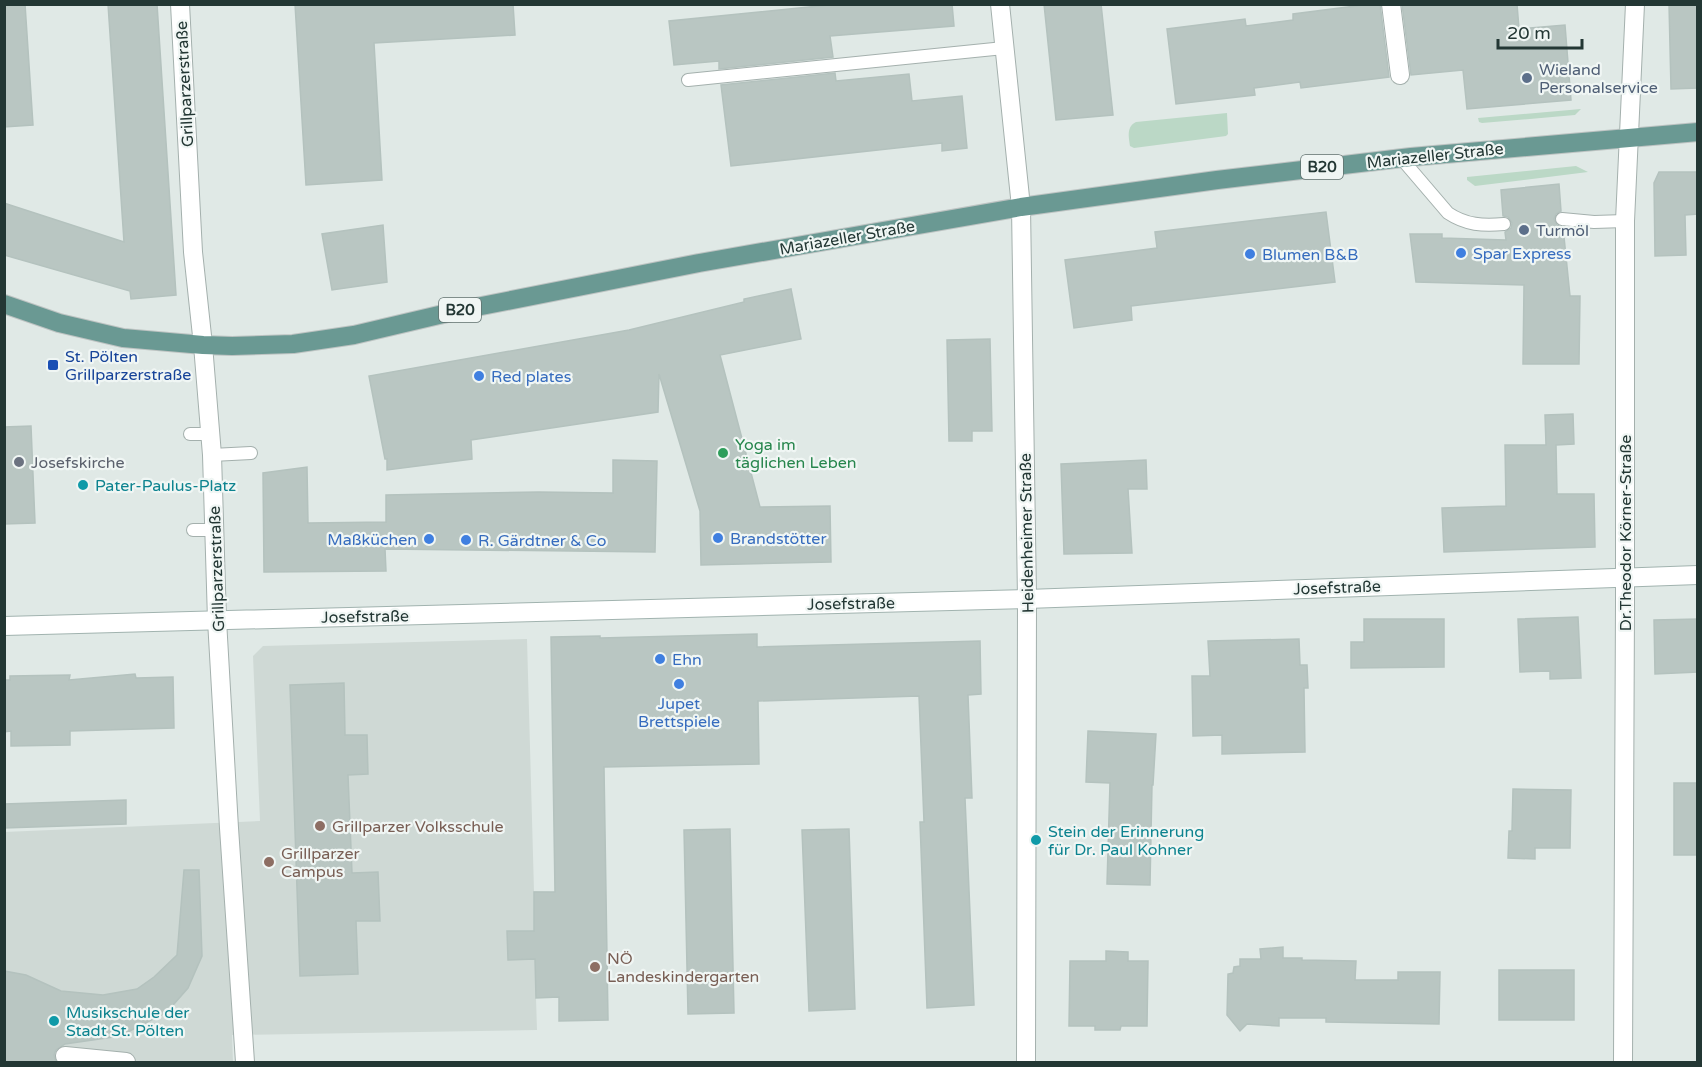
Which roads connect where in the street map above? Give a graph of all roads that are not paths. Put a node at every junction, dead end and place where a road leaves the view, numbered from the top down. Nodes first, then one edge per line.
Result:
1 (180, 4) edge
2 (1000, 4) edge
3 (1392, 4) edge
4 (1635, 4) edge
5 (1004, 48) junction
6 (1400, 75) dead end
7 (688, 80) dead end
8 (1698, 132) edge
9 (1628, 137) junction
10 (1401, 158) junction
11 (1021, 207) junction
12 (1562, 219) dead end
13 (1625, 221) junction
14 (1504, 224) dead end
15 (4, 304) edge
16 (204, 345) junction
17 (190, 434) dead end
18 (210, 434) junction
19 (252, 453) dead end
20 (212, 455) junction
21 (193, 530) dead end
22 (214, 530) junction
23 (1698, 575) edge
24 (1625, 576) junction
25 (1027, 599) junction
26 (217, 620) junction
27 (4, 626) edge
28 (65, 1056) dead end
29 (126, 1062) edge
30 (244, 1062) edge
31 (1026, 1062) edge
32 (1623, 1062) edge

1 - 16 street, Grillparzerstraße
2 - 5 street, Heidenheimer Straße
3 - 6 street
4 - 9 street, Dr.Theodor Körner-Straße
5 - 7 lane
5 - 11 street, Heidenheimer Straße
8 - 9 main road, Mariazeller Straße / B20
9 - 10 main road, Mariazeller Straße / B20
9 - 13 street, Dr.Theodor Körner-Straße
10 - 11 main road, Mariazeller Straße / B20
10 - 14 lane
11 - 16 main road, Mariazeller Straße / B20
11 - 25 street, Heidenheimer Straße
12 - 13 lane
13 - 24 street, Dr.Theodor Körner-Straße
15 - 16 main road, Mariazeller Straße / B20
16 - 18 street, Grillparzerstraße
17 - 18 lane
18 - 20 street, Grillparzerstraße
19 - 20 lane
20 - 22 street, Grillparzerstraße
21 - 22 lane
22 - 26 street, Grillparzerstraße
23 - 24 street, Josefstraße
24 - 25 street, Josefstraße
24 - 32 street, Dr.Theodor Körner-Straße
25 - 26 street, Josefstraße
25 - 31 street, Heidenheimer Straße
26 - 27 street, Josefstraße
26 - 30 street, Grillparzerstraße
28 - 29 street

